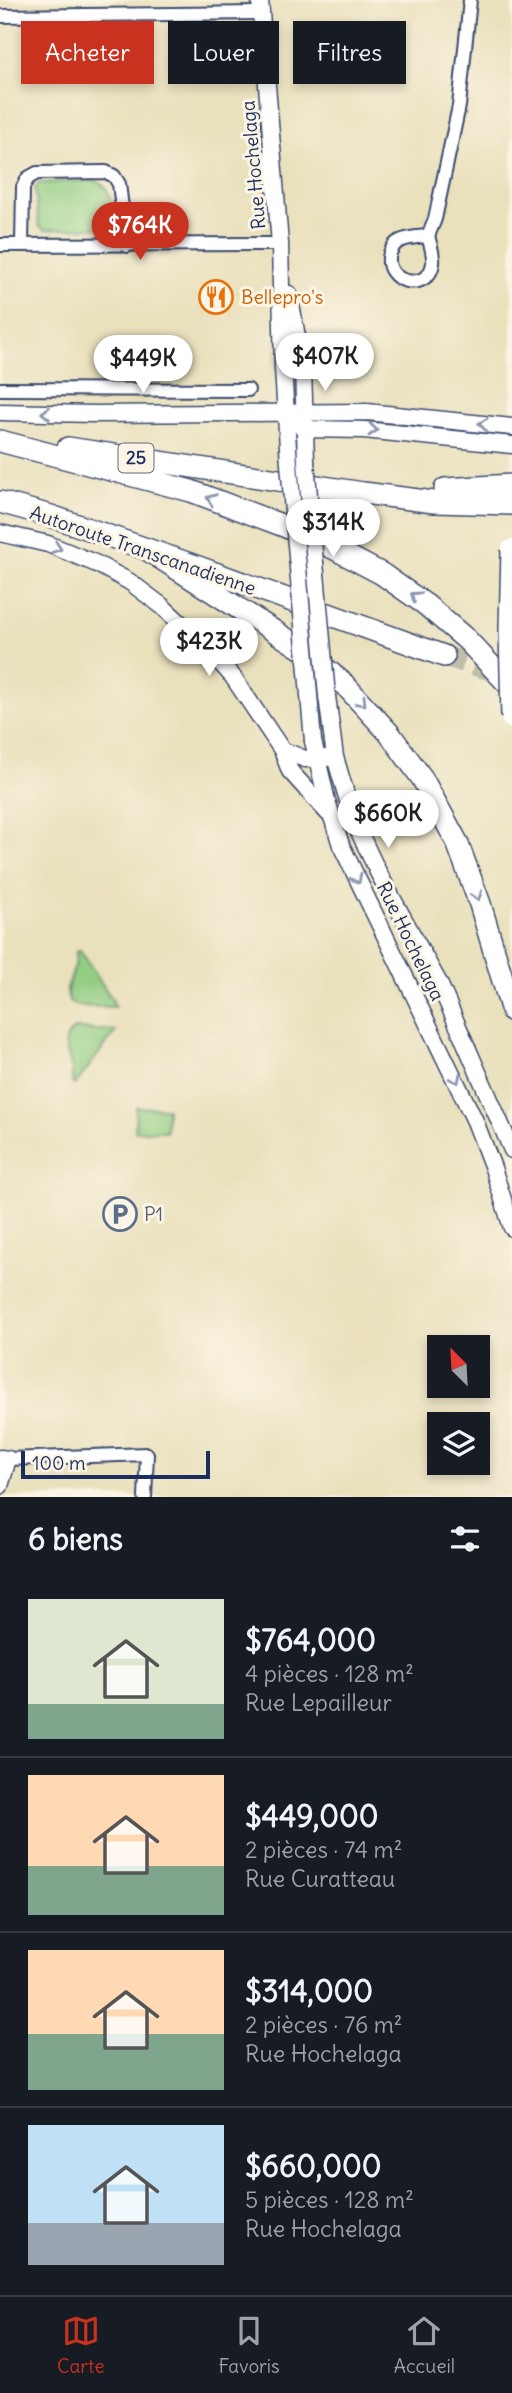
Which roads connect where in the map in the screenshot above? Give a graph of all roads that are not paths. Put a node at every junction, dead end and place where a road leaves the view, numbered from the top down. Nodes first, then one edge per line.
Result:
1 (470, 0) edge
2 (261, 7) edge
3 (0, 16) edge
4 (428, 236) dead end
5 (280, 244) junction
6 (0, 245) edge
7 (22, 245) junction
8 (127, 246) junction
9 (0, 389) edge
10 (248, 390) dead end
11 (285, 411) junction
12 (0, 412) edge
13 (304, 412) junction
14 (512, 428) edge
15 (304, 429) junction
16 (0, 440) edge
17 (512, 445) edge
18 (272, 479) junction
19 (512, 485) edge
20 (0, 502) edge
21 (512, 504) edge
22 (0, 533) edge
23 (146, 549) junction
24 (512, 550) edge
25 (444, 656) tunnel mouth
26 (512, 688) edge
27 (512, 718) edge
28 (282, 750) junction
29 (335, 757) junction
30 (317, 759) junction
31 (331, 816) junction
32 (512, 1010) edge
33 (512, 1150) edge
34 (512, 1228) edge
35 (4, 1458) edge
36 (0, 1486) edge
37 (145, 1497) edge

1 - 4 street
2 - 3 street
2 - 5 main road, Rue Hochelaga
5 - 8 street
5 - 11 main road, Rue Hochelaga
5 - 13 main road, Rue Hochelaga
6 - 7 street
7 - 8 street
7 - 8 street
9 - 10 street
11 -> 12 main road
11 - 13 main road
11 - 15 main road
11 - 30 main road, Rue Hochelaga, bridge
14 -> 13 main road
13 - 15 main road, Rue Hochelaga
15 -> 17 main road
15 - 29 main road, Rue Hochelaga, bridge
16 - 18 highway, 25
26 -> 16 highway
18 - 19 highway
18 - 21 highway, 25
20 - 23 highway, Autoroute Transcanadienne
22 -> 28 main road
23 - 25 highway, Autoroute Transcanadienne
23 -> 32 highway
24 - 27 highway, bridge
28 - 30 main road
28 - 31 main road
29 - 30 main road
29 - 33 main road, Rue Hochelaga
30 - 31 main road, Rue Hochelaga
31 -> 34 main road, Rue Hochelaga
35 - 36 main road
35 - 37 street

